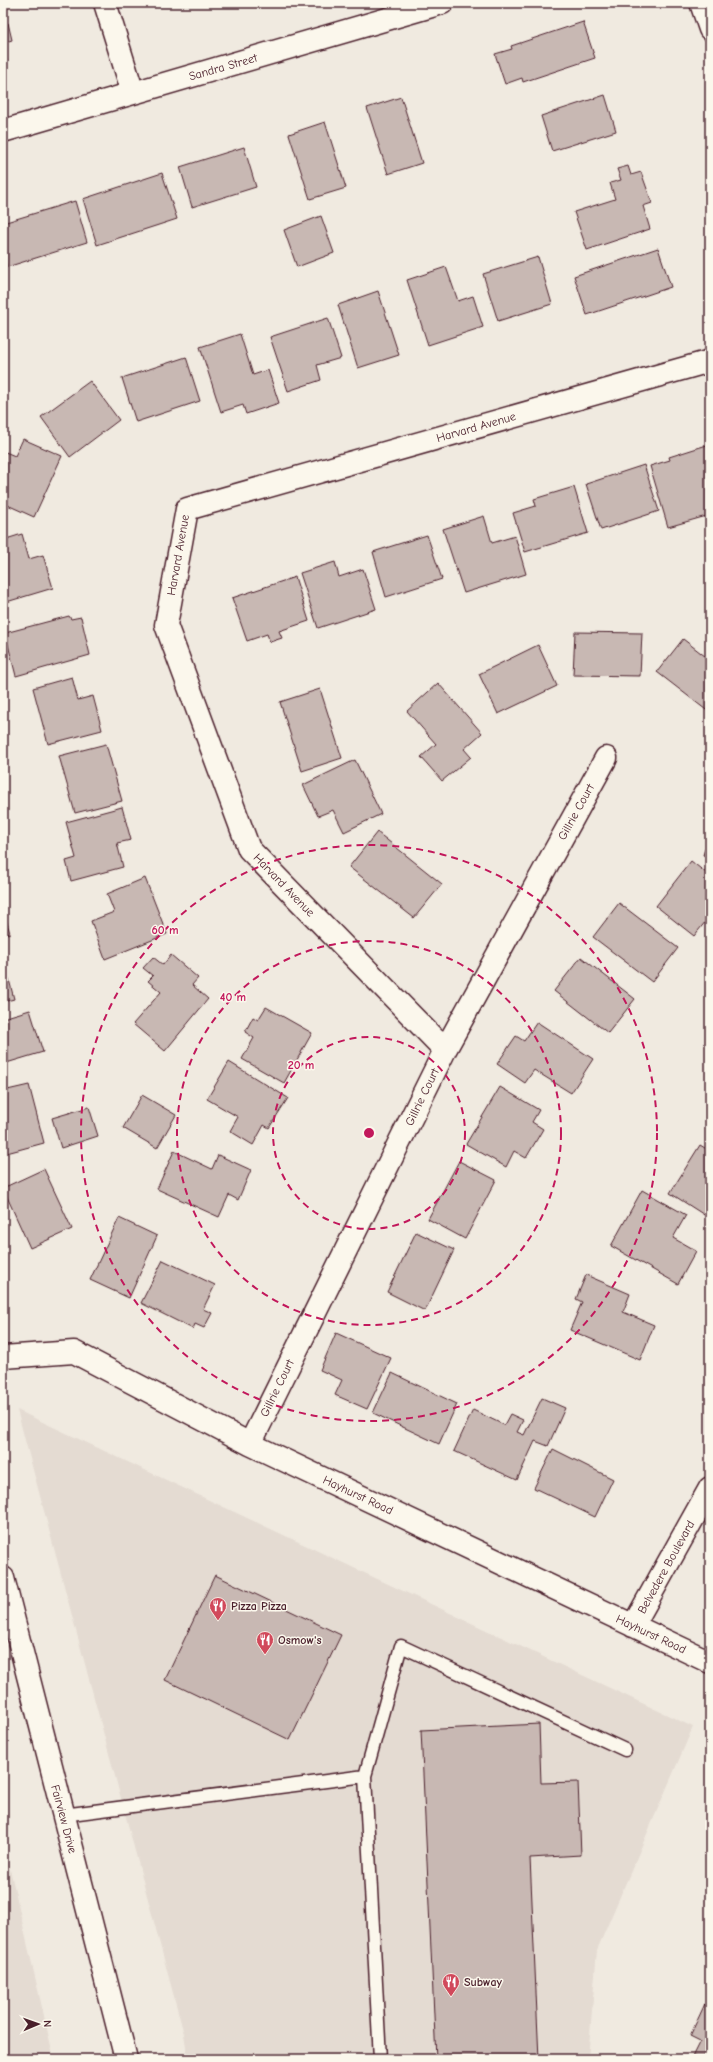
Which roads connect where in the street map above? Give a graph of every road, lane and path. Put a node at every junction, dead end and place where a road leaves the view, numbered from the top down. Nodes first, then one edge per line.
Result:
1 (105, 3) edge
2 (442, 3) edge
3 (701, 3) edge
4 (710, 28) edge
5 (133, 93) junction
6 (3, 131) edge
7 (710, 361) edge
8 (606, 758) dead end
9 (445, 1050) junction
10 (3, 1357) edge
11 (250, 1444) junction
12 (710, 1488) edge
13 (3, 1578) edge
14 (634, 1626) junction
15 (710, 1662) edge
16 (625, 1750) dead end
17 (365, 1776) junction
18 (63, 1815) junction
19 (126, 2059) edge
20 (380, 2059) edge

1 - 5 street
2 - 5 street, Sandra Street
3 - 4 street
5 - 6 street, Sandra Street
7 - 9 street, Harvard Avenue
8 - 9 street, Gillrie Court
9 - 11 street, Gillrie Court
10 - 11 street, Hayhurst Road
11 - 14 street, Hayhurst Road
12 - 14 street, Belvedere Boulevard
13 - 18 street, Fairview Drive
14 - 15 street, Hayhurst Road
16 - 17 lane
17 - 18 lane
17 - 20 lane
18 - 19 street, Fairview Drive

